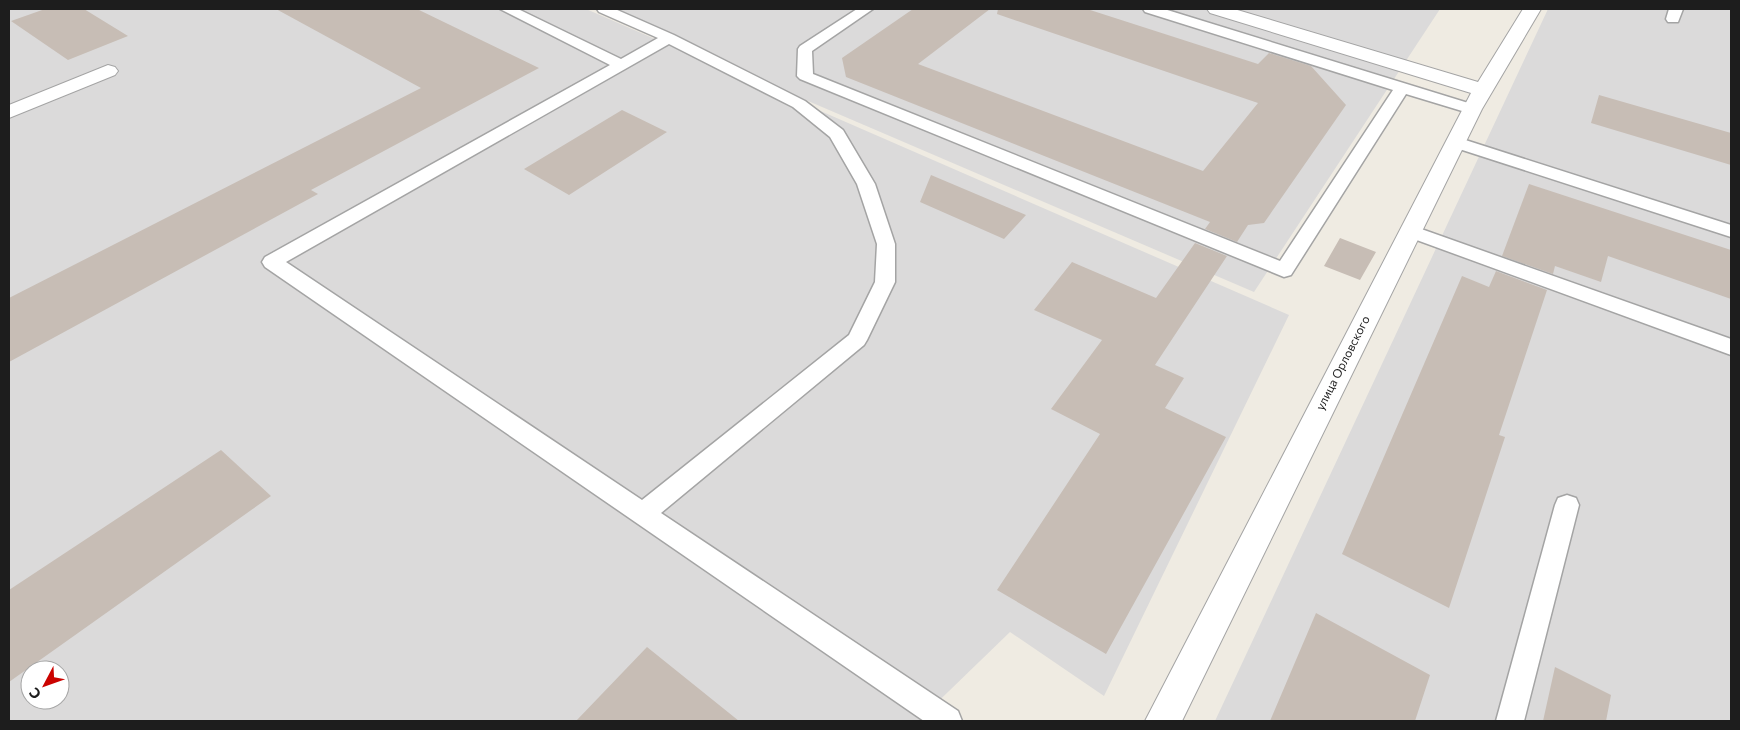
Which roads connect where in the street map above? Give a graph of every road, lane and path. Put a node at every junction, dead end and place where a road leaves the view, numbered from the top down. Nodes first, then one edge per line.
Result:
1 (507, 9) edge
2 (604, 9) edge
3 (866, 9) edge
4 (1150, 9) edge
5 (1216, 9) edge
6 (1532, 9) edge
7 (670, 38) junction
8 (622, 65) junction
9 (108, 71) dead end
10 (1402, 88) junction
11 (1477, 100) junction
12 (9, 112) edge
13 (1456, 142) junction
14 (1410, 231) junction
15 (1731, 231) edge
16 (1731, 347) edge
17 (1566, 505) dead end
18 (644, 513) junction
19 (948, 721) edge
20 (1163, 721) edge
21 (1510, 721) edge

1 - 8 lane
2 - 7 lane
3 - 10 lane
4 - 10 lane
5 - 11 street
6 - 11 street, улица Орловского
7 - 8 lane
7 - 18 lane
8 - 18 lane
9 - 12 street
10 - 11 lane
11 - 13 street, улица Орловского
13 - 14 street, улица Орловского
13 - 15 lane
14 - 16 lane
14 - 20 street, улица Орловского
17 - 21 lane
18 - 19 lane

